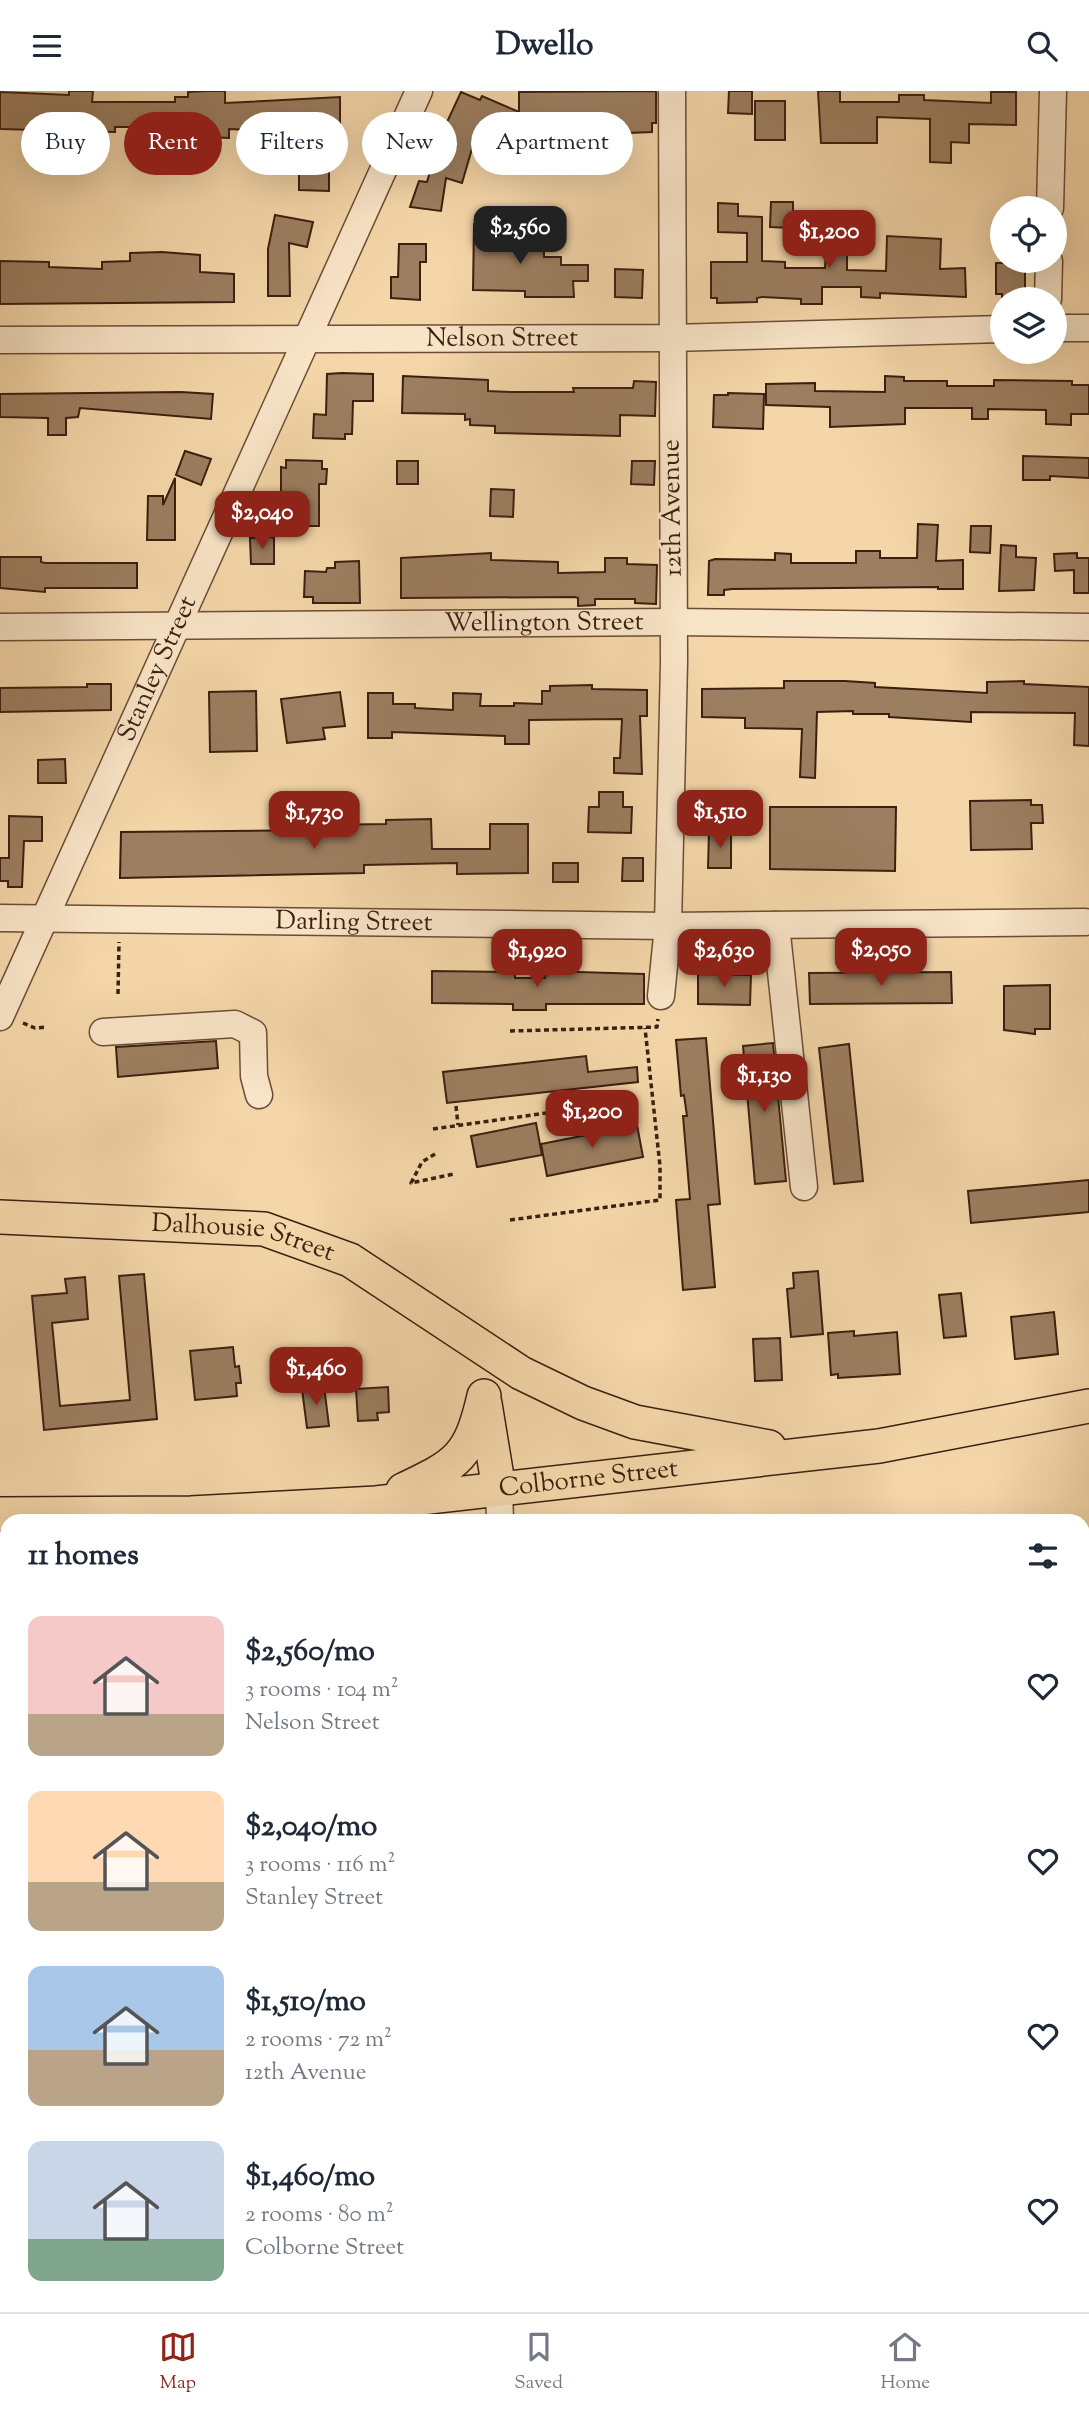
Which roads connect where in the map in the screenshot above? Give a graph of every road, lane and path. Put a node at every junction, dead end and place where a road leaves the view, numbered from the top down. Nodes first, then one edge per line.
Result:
1 (419, 91) edge
2 (672, 91) edge
3 (1053, 91) edge
4 (1050, 196) edge
5 (1067, 328) edge
6 (1089, 328) edge
7 (990, 329) edge
8 (671, 338) junction
9 (0, 340) edge
10 (306, 342) junction
11 (674, 622) junction
12 (176, 624) junction
13 (0, 627) edge
14 (1089, 627) edge
15 (0, 918) edge
16 (45, 918) junction
17 (119, 919) junction
18 (1085, 922) dead end
19 (776, 925) junction
20 (668, 926) junction
21 (118, 994) dead end
22 (661, 996) joint
23 (0, 1017) edge
24 (645, 1028) junction
25 (510, 1031) dead end
26 (103, 1032) dead end
27 (259, 1095) dead end
28 (456, 1106) dead end
29 (634, 1117) dead end
30 (458, 1125) junction
31 (432, 1129) dead end
32 (435, 1154) dead end
33 (454, 1174) dead end
34 (804, 1187) dead end
35 (0, 1217) edge
36 (510, 1220) dead end
37 (462, 1336) junction
38 (484, 1396) junction
39 (1089, 1406) edge
40 (802, 1454) junction
41 (376, 1503) junction
42 (499, 1505) edge
43 (165, 1514) edge

1 - 10 street, Stanley Street
2 - 8 street, 12th Avenue
3 - 4 street
5 - 6 street
7 - 8 street, Nelson Street
8 - 10 street, Nelson Street
8 - 11 street, 12th Avenue
9 - 10 street, Nelson Street
10 - 12 street, Stanley Street
11 - 12 street, Wellington Street
11 - 14 street, Wellington Street
11 - 20 street, 12th Avenue
12 - 13 street, Wellington Street
12 - 16 street, Stanley Street
15 - 16 street, Darling Street
16 - 17 street, Darling Street
16 - 23 street, Stanley Street
17 - 20 street, Darling Street
17 - 21 path
18 - 19 street, Darling Street
19 - 20 street, Darling Street
19 - 34 street
20 - 22 street, 12th Avenue
22 - 24 path
24 - 25 path
24 - 36 path
26 - 27 street
28 - 30 path
29 - 30 path
30 - 31 path
32 - 33 path
35 - 37 main road, Dalhousie Street
37 - 38 main road
37 - 40 main road, Dalhousie Street
38 - 41 main road
38 - 42 main road
39 - 40 main road, Colborne Street
40 - 42 main road, Colborne Street
41 - 42 main road, Colborne Street
41 - 43 main road, Colborne Street

